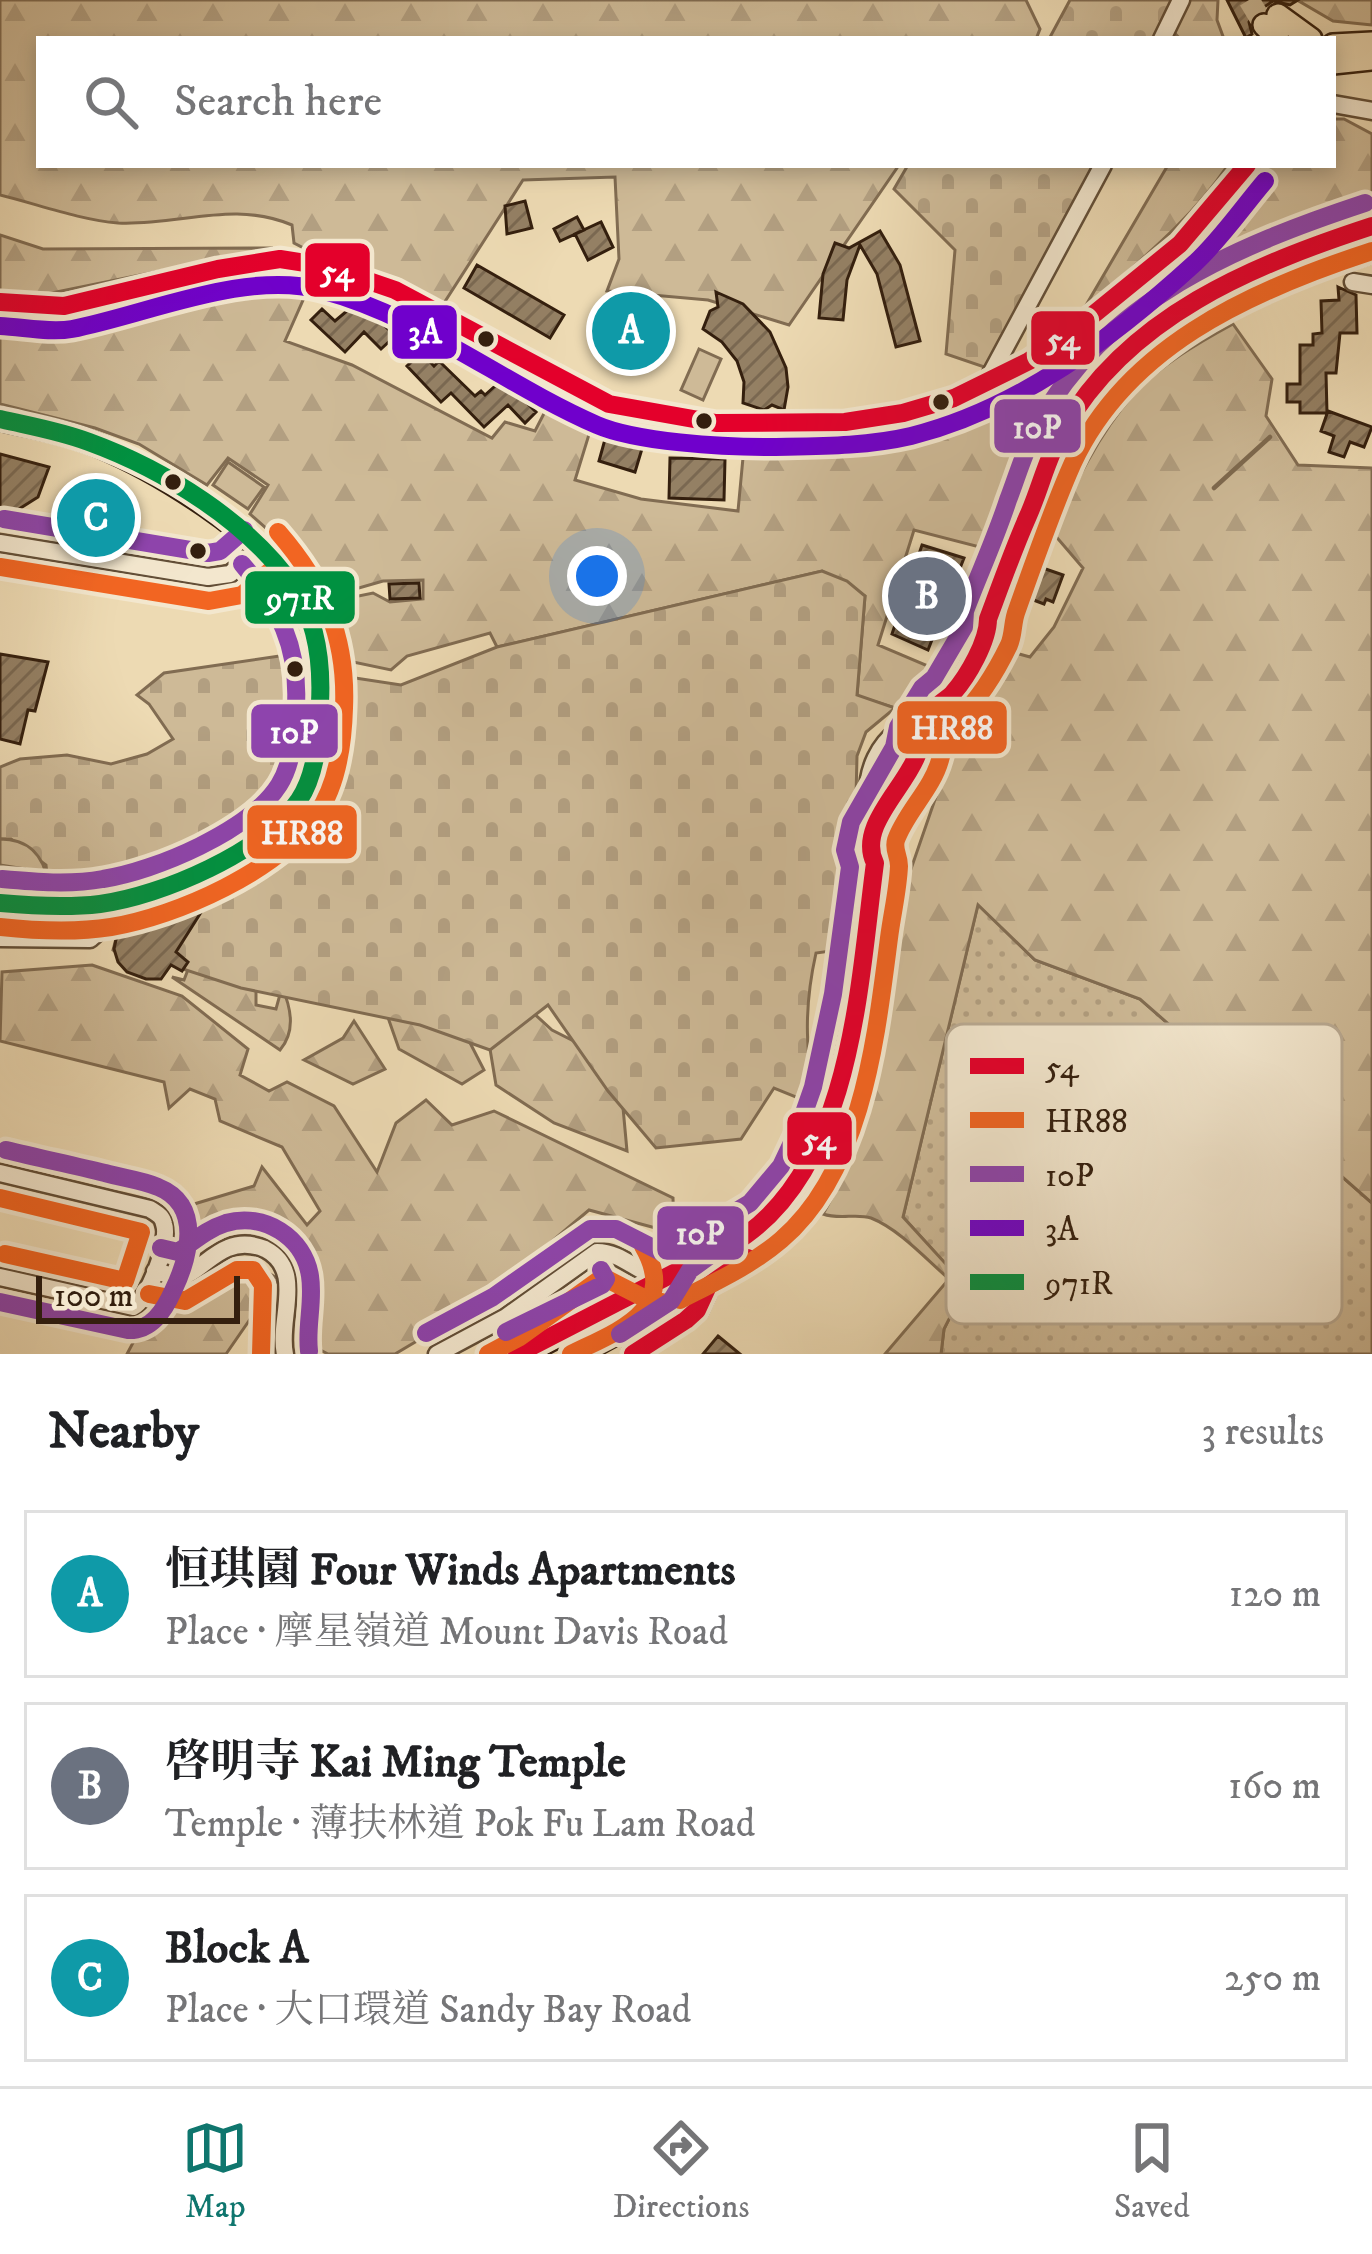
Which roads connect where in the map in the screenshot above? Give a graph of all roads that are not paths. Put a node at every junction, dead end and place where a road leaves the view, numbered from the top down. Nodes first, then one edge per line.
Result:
1 (1181, 0) edge
2 (1273, 26) tunnel mouth
3 (1163, 36) edge
4 (1302, 36) edge
5 (1372, 43) edge
6 (1336, 45) edge
7 (1372, 59) edge
8 (1336, 63) edge
9 (1336, 105) edge
10 (1372, 111) edge
11 (1101, 168) edge
12 (1244, 168) edge
13 (1372, 226) edge
14 (1370, 253) edge
15 (0, 302) edge
16 (1128, 352) junction
17 (987, 381) junction
18 (0, 419) edge
19 (0, 543) edge
20 (260, 548) junction
21 (952, 695) junction
22 (933, 716) junction
23 (917, 755) junction
24 (889, 808) junction
25 (874, 830) junction
26 (875, 862) junction
27 (0, 903) edge
28 (102, 904) junction
29 (0, 938) edge
30 (0, 1173) edge
31 (780, 1220) junction
32 (622, 1258) junction
33 (155, 1271) junction
34 (0, 1277) edge
35 (708, 1286) junction
36 (671, 1297) junction
37 (618, 1304) junction
38 (528, 1350) edge
39 (286, 1354) edge
40 (437, 1354) edge
41 (579, 1354) edge
42 (633, 1354) edge

1 - 3 street
2 - 4 main road
5 - 6 main road
7 - 8 main road
9 - 10 street
11 - 17 street
12 - 17 street
13 - 16 main road
14 - 16 main road
15 - 17 street
16 - 21 main road
18 - 20 main road
19 - 20 street
20 - 28 main road
21 - 22 main road
21 - 23 main road
22 - 23 main road
22 - 25 street
23 - 24 main road
24 - 25 main road
24 - 26 main road
25 - 26 main road
26 - 31 main road
27 - 28 main road
28 - 29 street
30 - 33 street
31 - 35 main road
31 - 36 main road
32 - 36 street
32 - 37 street
32 - 40 street
33 - 34 street
33 - 39 street
35 - 36 main road
35 - 42 main road
36 - 37 main road
36 - 41 main road
37 - 38 main road

